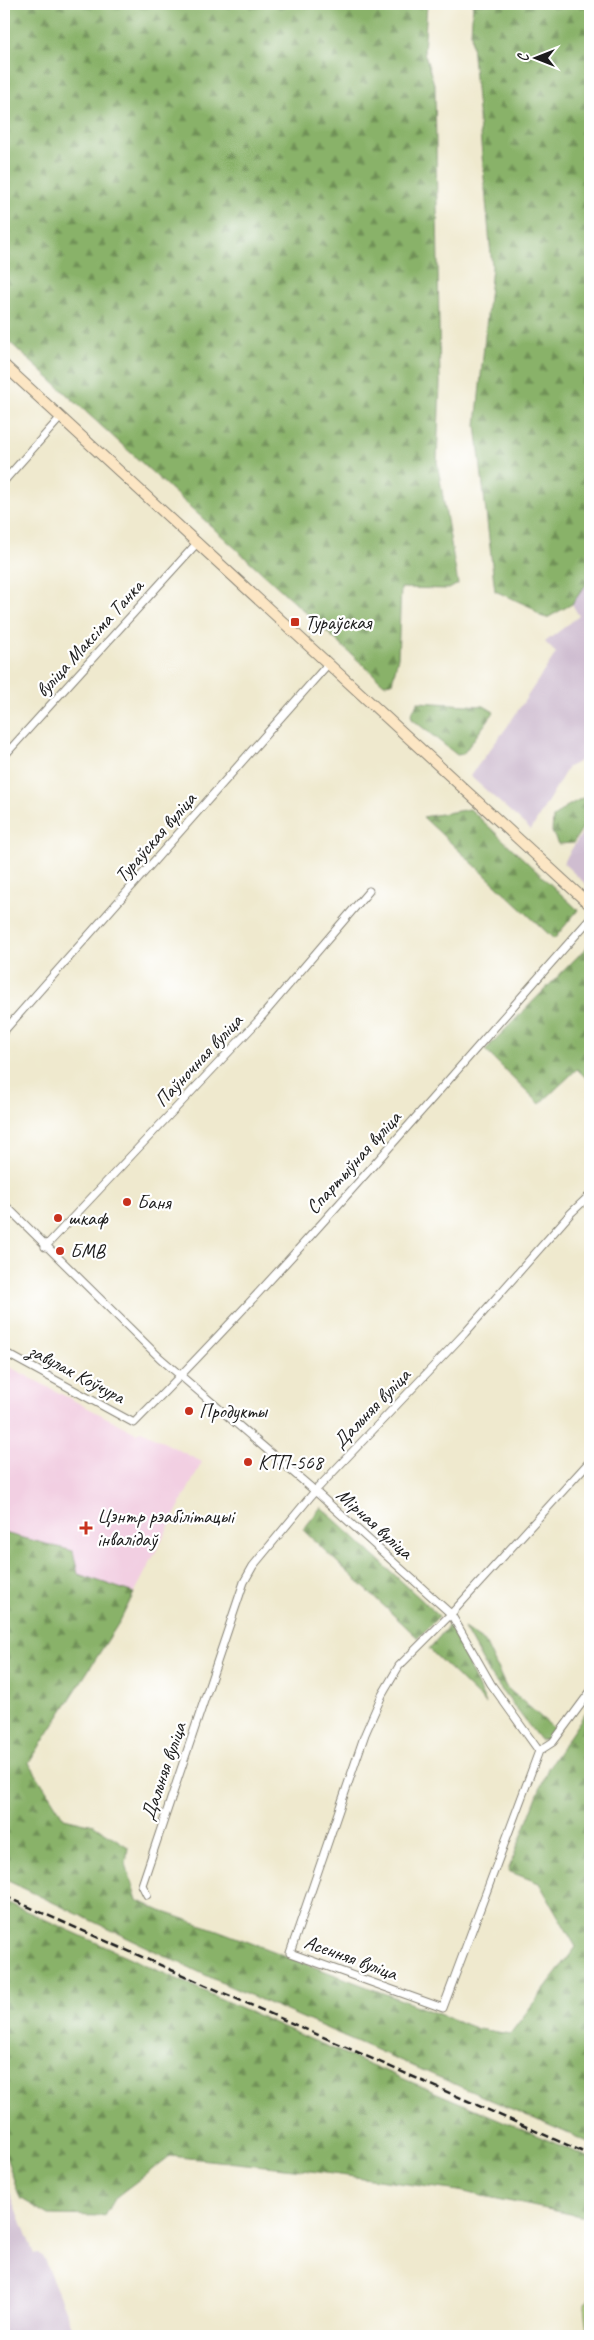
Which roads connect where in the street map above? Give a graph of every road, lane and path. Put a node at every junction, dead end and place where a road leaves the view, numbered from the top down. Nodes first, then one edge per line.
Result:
1 (4, 365) edge
2 (60, 418) junction
3 (4, 481) edge
4 (198, 542) junction
5 (329, 663) junction
6 (4, 756) edge
7 (369, 891) dead end
8 (590, 905) edge
9 (590, 919) edge
10 (4, 1030) edge
11 (590, 1195) edge
12 (4, 1204) edge
13 (45, 1246) junction
14 (4, 1352) edge
15 (182, 1376) junction
16 (134, 1423) joint
17 (590, 1461) edge
18 (315, 1491) junction
19 (451, 1614) junction
20 (590, 1692) edge
21 (539, 1751) junction
22 (147, 1895) dead end

1 - 2 main road
2 - 3 street
2 - 4 main road
4 - 5 main road
4 - 6 street, вуліца Максіма Танка
5 - 8 main road
5 - 10 street, Тураўская вуліца
7 - 13 street, Паўночная вуліца
9 - 15 street, Спартыўная вуліца
11 - 18 street, Дальняя вуліца
12 - 13 street, Мірная вуліца
13 - 15 street, Мірная вуліца
14 - 16 street, завулак Коўчура
15 - 16 street, Спартыўная вуліца
15 - 18 street, Мірная вуліца
17 - 19 street
18 - 19 street, Мірная вуліца
18 - 22 street, Дальняя вуліца
19 - 21 street, Мірная вуліца
19 - 21 street, Асенняя вуліца
20 - 21 street

